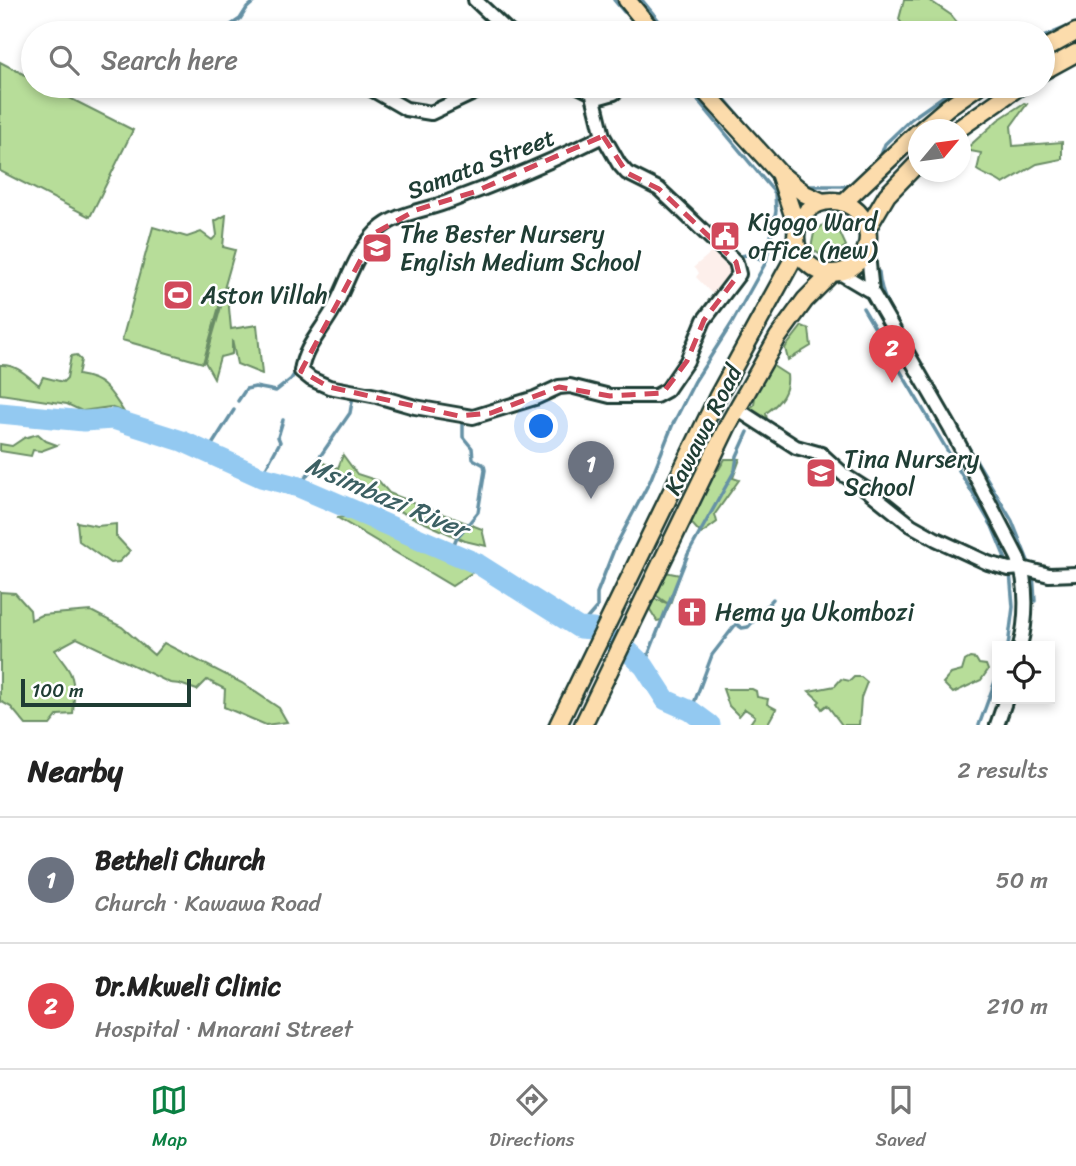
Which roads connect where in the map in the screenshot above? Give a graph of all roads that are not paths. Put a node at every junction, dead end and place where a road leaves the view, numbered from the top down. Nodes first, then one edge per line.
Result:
1 (475, 0) edge
2 (627, 0) edge
3 (497, 21) edge
4 (644, 21) edge
5 (1076, 32) edge
6 (1055, 43) edge
7 (1076, 53) edge
8 (1055, 64) edge
9 (387, 98) edge
10 (463, 98) edge
11 (594, 98) edge
12 (711, 98) edge
13 (959, 98) edge
14 (1003, 98) edge
15 (934, 119) edge
16 (971, 120) edge
17 (603, 136) junction
18 (908, 142) edge
19 (779, 173) junction
20 (908, 174) edge
21 (823, 202) junction
22 (843, 203) junction
23 (797, 227) junction
24 (867, 237) junction
25 (798, 250) junction
26 (835, 273) junction
27 (872, 292) junction
28 (737, 409) junction
29 (1022, 568) junction
30 (1076, 574) edge
31 (1021, 641) edge
32 (1004, 704) edge
33 (558, 725) edge
34 (583, 725) edge
35 (997, 725) edge

1 - 3 street
2 - 4 main road
5 - 6 main road
7 - 8 main road
9 - 10 street
11 - 17 street
12 - 19 main road
13 - 15 main road
14 - 16 main road
17 - 17 street, Samata Street
18 - 22 main road
19 - 21 main road
19 - 23 main road
20 - 24 main road
21 - 22 main road
21 - 23 main road
22 - 24 main road
23 - 25 main road
24 - 26 main road
24 - 27 street
25 - 26 main road
25 - 33 main road, Kawawa Road
26 - 27 street
26 - 28 main road, Kawawa Road
27 - 29 street
28 - 29 street
28 - 34 main road, Kawawa Road
29 - 30 street
29 - 31 street
32 - 35 street

